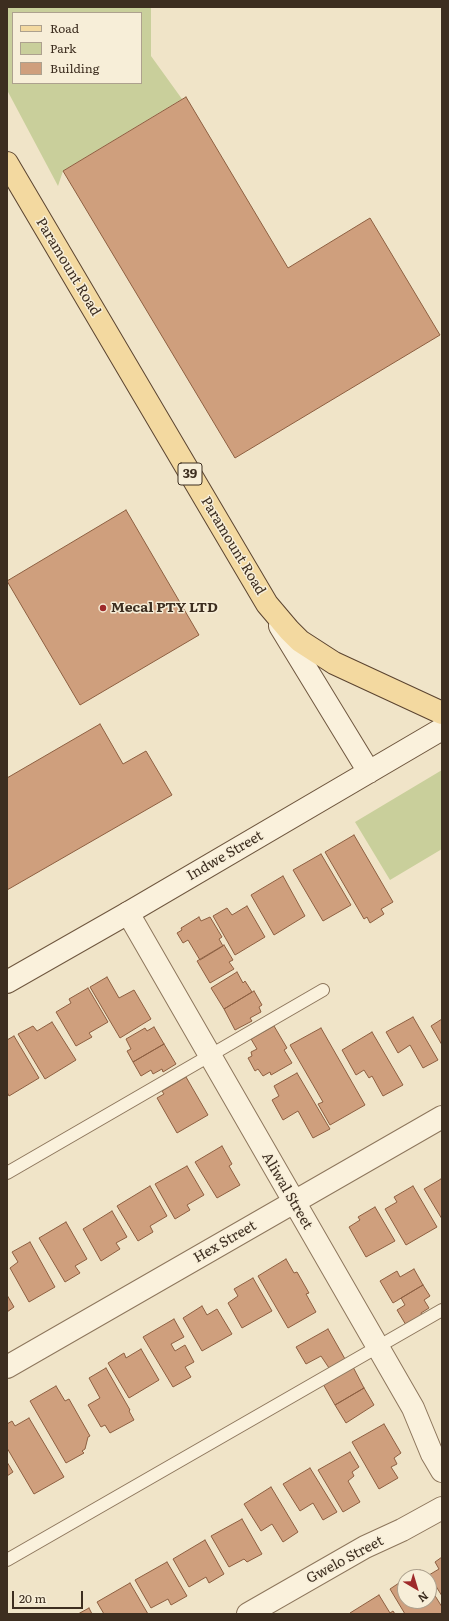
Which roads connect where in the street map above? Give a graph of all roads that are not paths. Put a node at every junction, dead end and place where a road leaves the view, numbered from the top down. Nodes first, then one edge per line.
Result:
1 (7, 163) edge
2 (267, 604) junction
3 (442, 713) edge
4 (442, 729) edge
5 (369, 772) junction
6 (128, 913) junction
7 (7, 982) edge
8 (323, 990) dead end
9 (210, 1057) junction
10 (442, 1117) edge
11 (7, 1173) edge
12 (294, 1202) junction
13 (442, 1310) edge
14 (377, 1347) junction
15 (7, 1367) edge
16 (442, 1471) edge
17 (442, 1508) edge
18 (7, 1560) edge
19 (248, 1614) edge

1 - 2 main road, Paramount Road / 39
2 - 3 main road, Paramount Road / 39
2 - 5 street
4 - 5 street, Indwe Street
5 - 6 street, Indwe Street
6 - 7 street, Indwe Street
6 - 9 street, Aliwal Street
8 - 9 lane
9 - 11 lane
9 - 12 street, Aliwal Street
10 - 12 street, Hex Street
12 - 14 street, Aliwal Street
12 - 15 street, Hex Street
13 - 14 lane
14 - 16 street, Aliwal Street
14 - 18 lane
17 - 19 street, Gwelo Street

